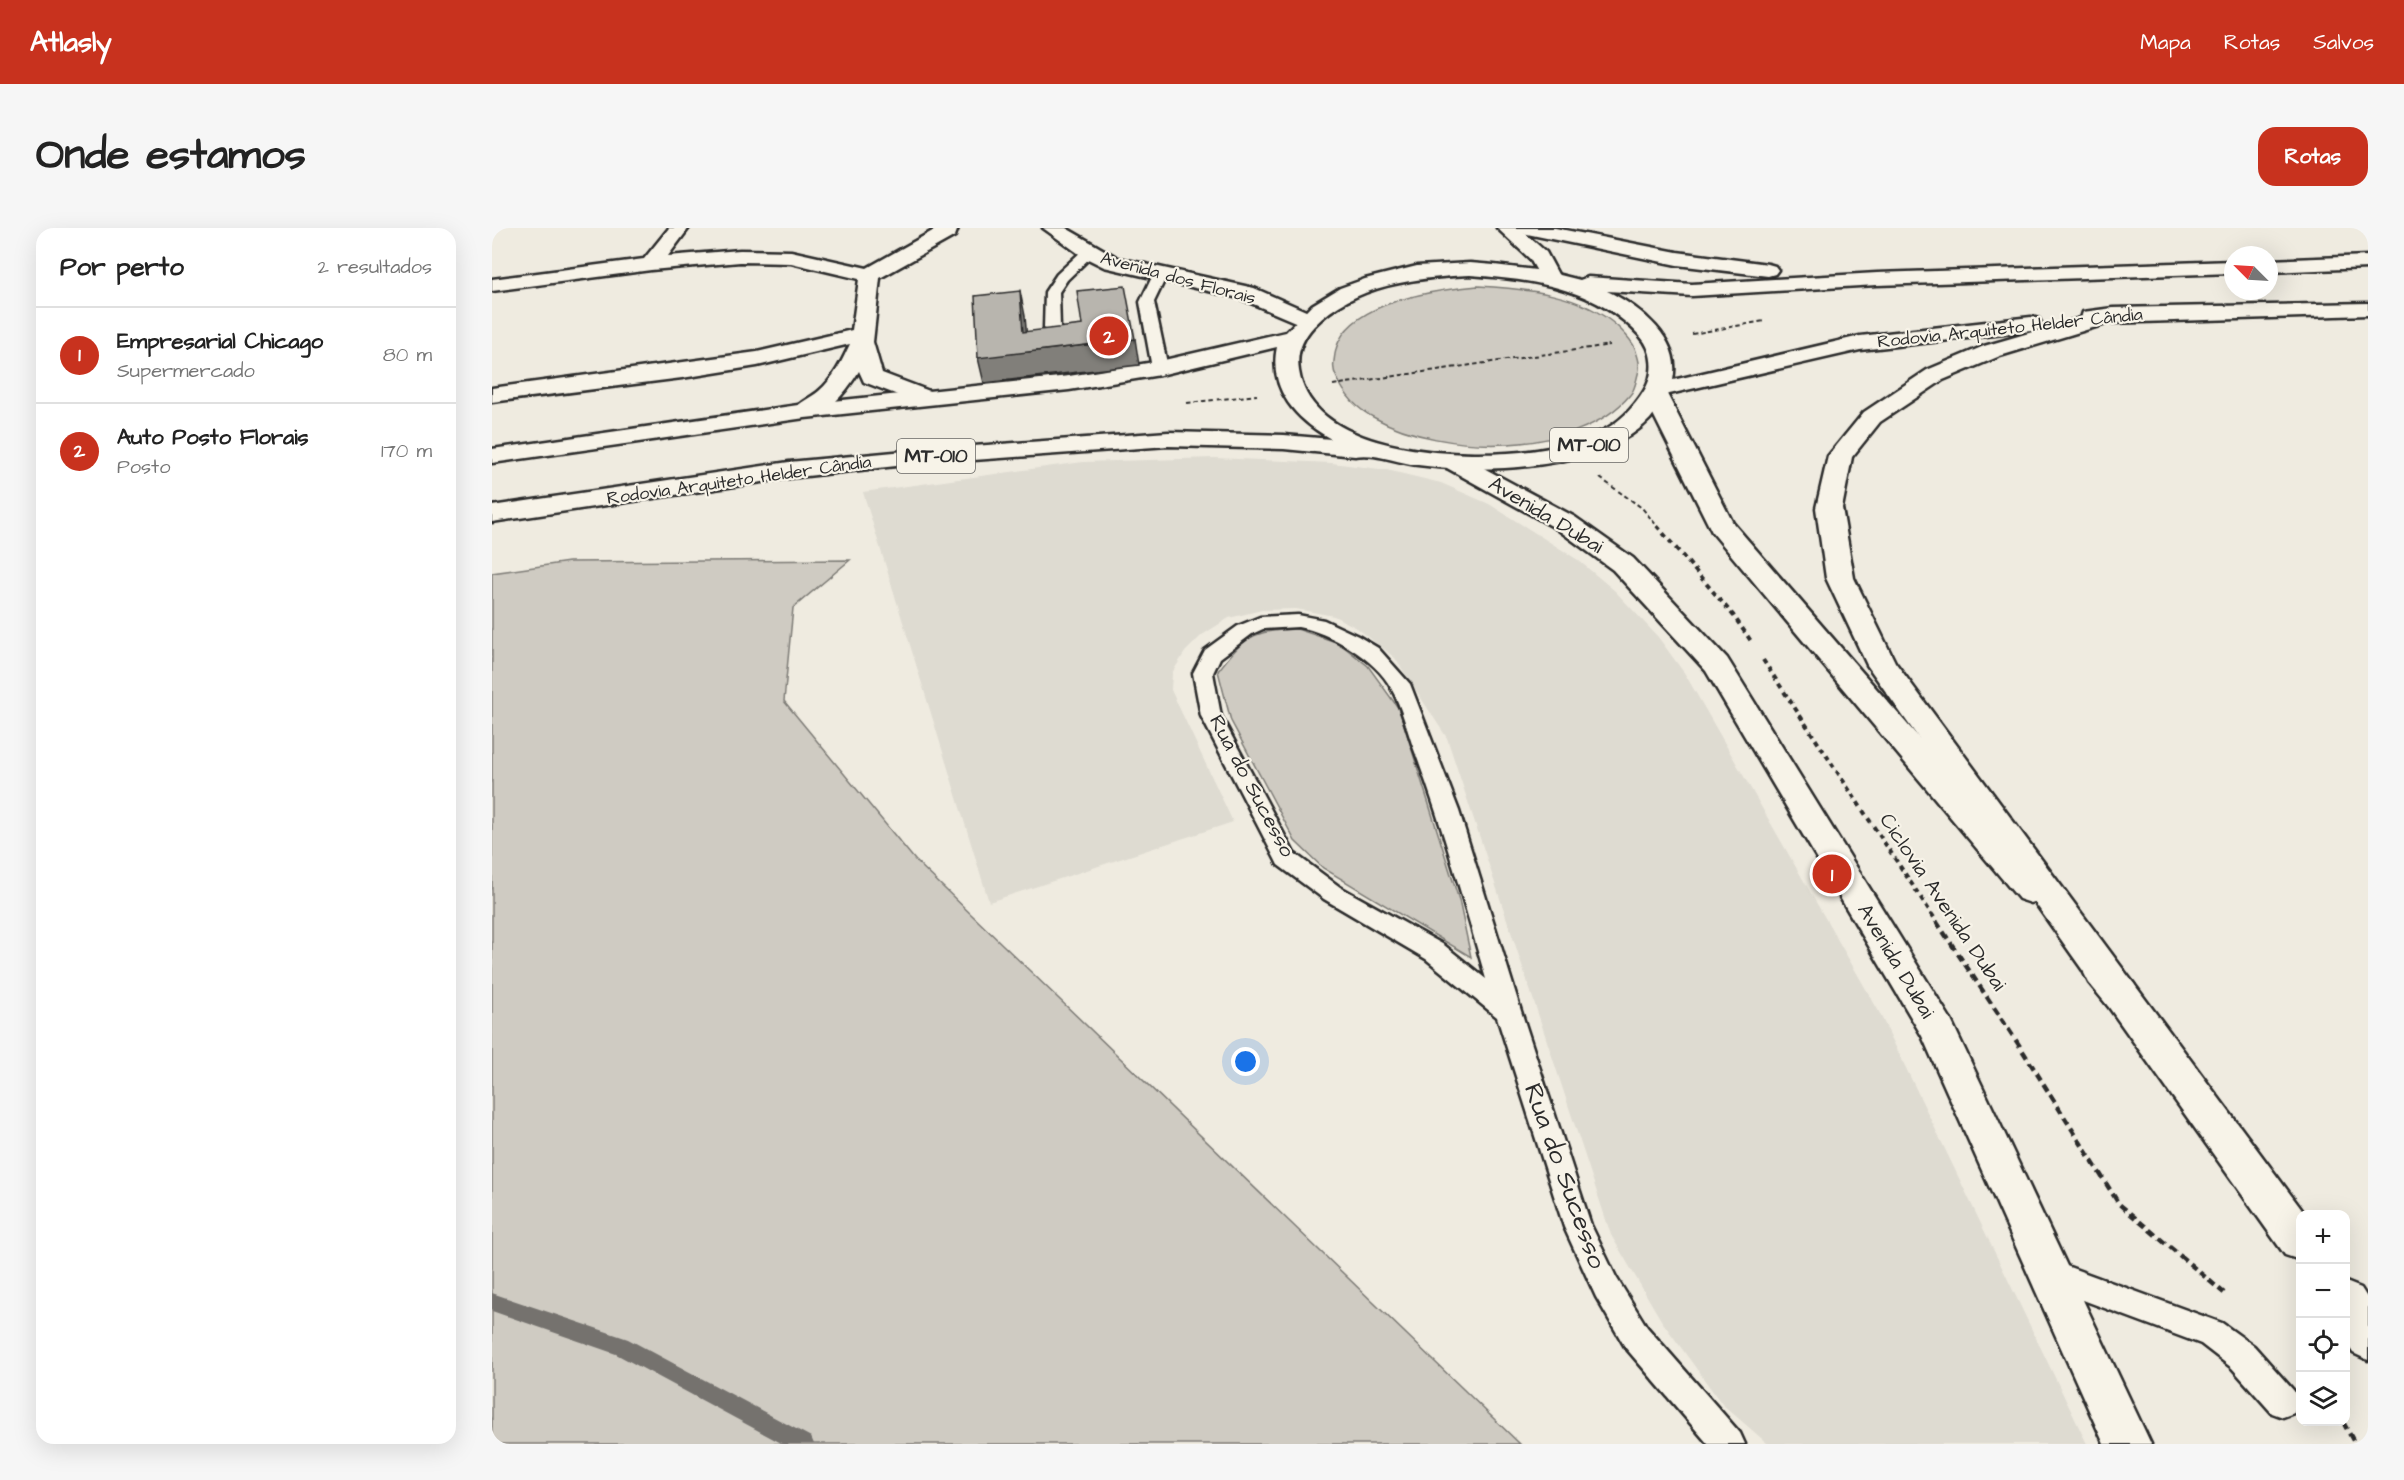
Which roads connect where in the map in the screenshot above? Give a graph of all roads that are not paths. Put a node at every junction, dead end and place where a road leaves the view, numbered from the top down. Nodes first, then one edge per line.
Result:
1 (678, 228) edge
2 (948, 228) edge
3 (1053, 228) edge
4 (1507, 228) edge
5 (1527, 228) edge
6 (1089, 252) junction
7 (2368, 262) edge
8 (651, 264) junction
9 (2278, 266) edge
10 (2224, 267) edge
11 (870, 275) junction
12 (1160, 275) junction
13 (1877, 279) junction
14 (1558, 280) junction
15 (492, 285) edge
16 (2368, 309) edge
17 (2113, 315) junction
18 (1052, 328) edge
19 (1300, 329) junction
20 (862, 338) junction
21 (1160, 368) junction
22 (1657, 392) junction
23 (492, 396) edge
24 (924, 397) junction
25 (805, 411) junction
26 (1383, 452) junction
27 (492, 456) edge
28 (1456, 463) junction
29 (492, 514) edge
30 (2121, 995) junction
31 (1508, 1011) junction
32 (2296, 1234) edge
33 (2050, 1274) junction
34 (2283, 1402) dead end
35 (1729, 1444) edge
36 (2128, 1444) edge

1 - 8 main road
2 - 11 main road
3 - 6 main road, Avenida dos Florais
4 - 14 main road
5 - 13 main road
6 - 12 main road, Avenida dos Florais
6 - 18 lane
7 - 9 main road
8 - 11 main road
8 - 15 main road
10 - 13 main road, MT-010
11 - 20 main road
12 - 19 main road, Avenida dos Florais
12 - 21 lane
13 - 14 main road, MT-010
14 - 19 main road, MT-010
14 - 22 main road, MT-010
16 - 17 main road, Rodovia Arquiteto Helder Cândia
17 - 22 main road, Rodovia Arquiteto Helder Cândia
17 - 30 main road
19 - 21 main road, MT-010
19 - 26 main road, MT-010
20 - 23 main road
20 - 24 main road
20 - 25 main road
21 - 24 main road, MT-010
22 - 28 main road, MT-010
22 - 30 main road
24 - 25 main road, MT-010
25 - 27 main road, MT-010
26 - 28 main road, MT-010
26 - 29 main road, Rodovia Arquiteto Helder Cândia / MT-010
28 - 33 main road, Avenida Dubai
30 - 32 main road
31 - 31 lane, Rua do Sucesso
31 - 35 lane, Rua do Sucesso
33 - 34 lane
33 - 36 main road, Avenida Dubai

